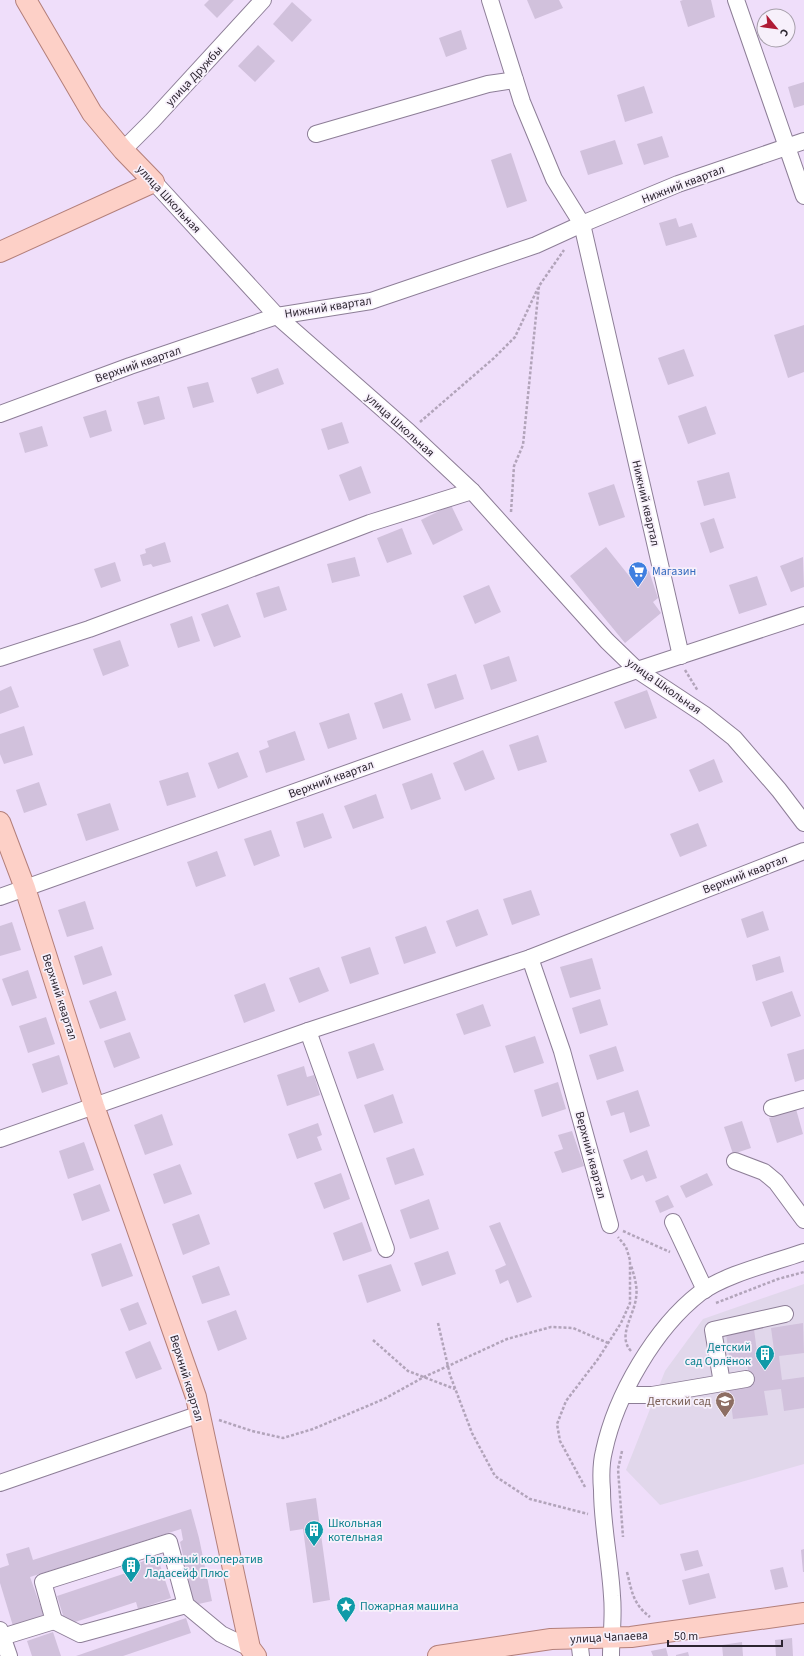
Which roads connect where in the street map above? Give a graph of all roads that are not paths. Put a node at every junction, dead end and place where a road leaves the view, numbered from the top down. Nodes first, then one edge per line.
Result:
1 (26, 0) edge
2 (263, 0) edge
3 (490, 0) edge
4 (736, 0) edge
5 (515, 80) junction
6 (316, 134) dead end
7 (804, 141) edge
8 (785, 147) junction
9 (123, 150) junction
10 (154, 182) junction
11 (804, 196) edge
12 (582, 224) junction
13 (0, 252) edge
14 (277, 316) junction
15 (0, 414) edge
16 (472, 491) junction
17 (804, 615) edge
18 (681, 656) junction
19 (0, 658) edge
20 (637, 670) junction
21 (0, 822) edge
22 (804, 823) edge
23 (804, 851) edge
24 (25, 888) junction
25 (0, 897) edge
26 (530, 958) junction
27 (308, 1031) junction
28 (804, 1099) edge
29 (94, 1106) junction
30 (772, 1108) dead end
31 (0, 1139) edge
32 (735, 1161) dead end
33 (804, 1220) edge
34 (673, 1222) dead end
35 (610, 1225) road end
36 (386, 1249) dead end
37 (804, 1252) edge
38 (704, 1296) junction
39 (785, 1314) dead end
40 (746, 1378) dead end
41 (722, 1383) junction
42 (624, 1395) junction
43 (200, 1414) junction
44 (0, 1483) edge
45 (186, 1605) junction
46 (804, 1613) edge
47 (613, 1617) junction
48 (54, 1621) junction
49 (1, 1634) edge
50 (604, 1647) edge
51 (253, 1652) edge
52 (9, 1656) edge
53 (438, 1656) edge

1 - 9 main road, улица Школьная
2 - 9 street, улица Дружбы
3 - 5 street, Нижний квартал
4 - 8 street
5 - 6 street
5 - 12 street, Нижний квартал
7 - 8 street, Нижний квартал
8 - 11 street
8 - 12 street, Нижний квартал
9 - 10 main road, улица Школьная
10 - 13 main road
10 - 14 street, улица Школьная
12 - 14 street, Нижний квартал
12 - 18 street, Нижний квартал
14 - 15 street, Верхний квартал
14 - 16 street, улица Школьная
16 - 19 street
16 - 20 street, улица Школьная
17 - 18 street
18 - 20 street, Верхний квартал
20 - 22 street, улица Школьная
20 - 24 street, Верхний квартал
21 - 24 main road, Верхний квартал
23 - 26 street, Верхний квартал
24 - 25 street
24 - 29 main road, Верхний квартал
26 - 27 street, Верхний квартал
26 - 35 street, Верхний квартал
27 - 29 street, Верхний квартал
27 - 36 street
28 - 30 street
29 - 31 street, Верхний квартал
29 - 43 main road, Верхний квартал
32 - 33 street
34 - 38 street
37 - 38 street
38 - 42 street
39 - 41 street
40 - 41 street
41 - 42 street
42 - 47 street
43 - 44 street
43 - 51 main road, Верхний квартал
45 - 48 street
45 - 48 street
45 - 51 street
46 - 50 main road, улица Чапаева
47 - 50 street
47 - 50 street
48 - 49 street
49 - 52 street
50 - 53 main road, улица Чапаева

